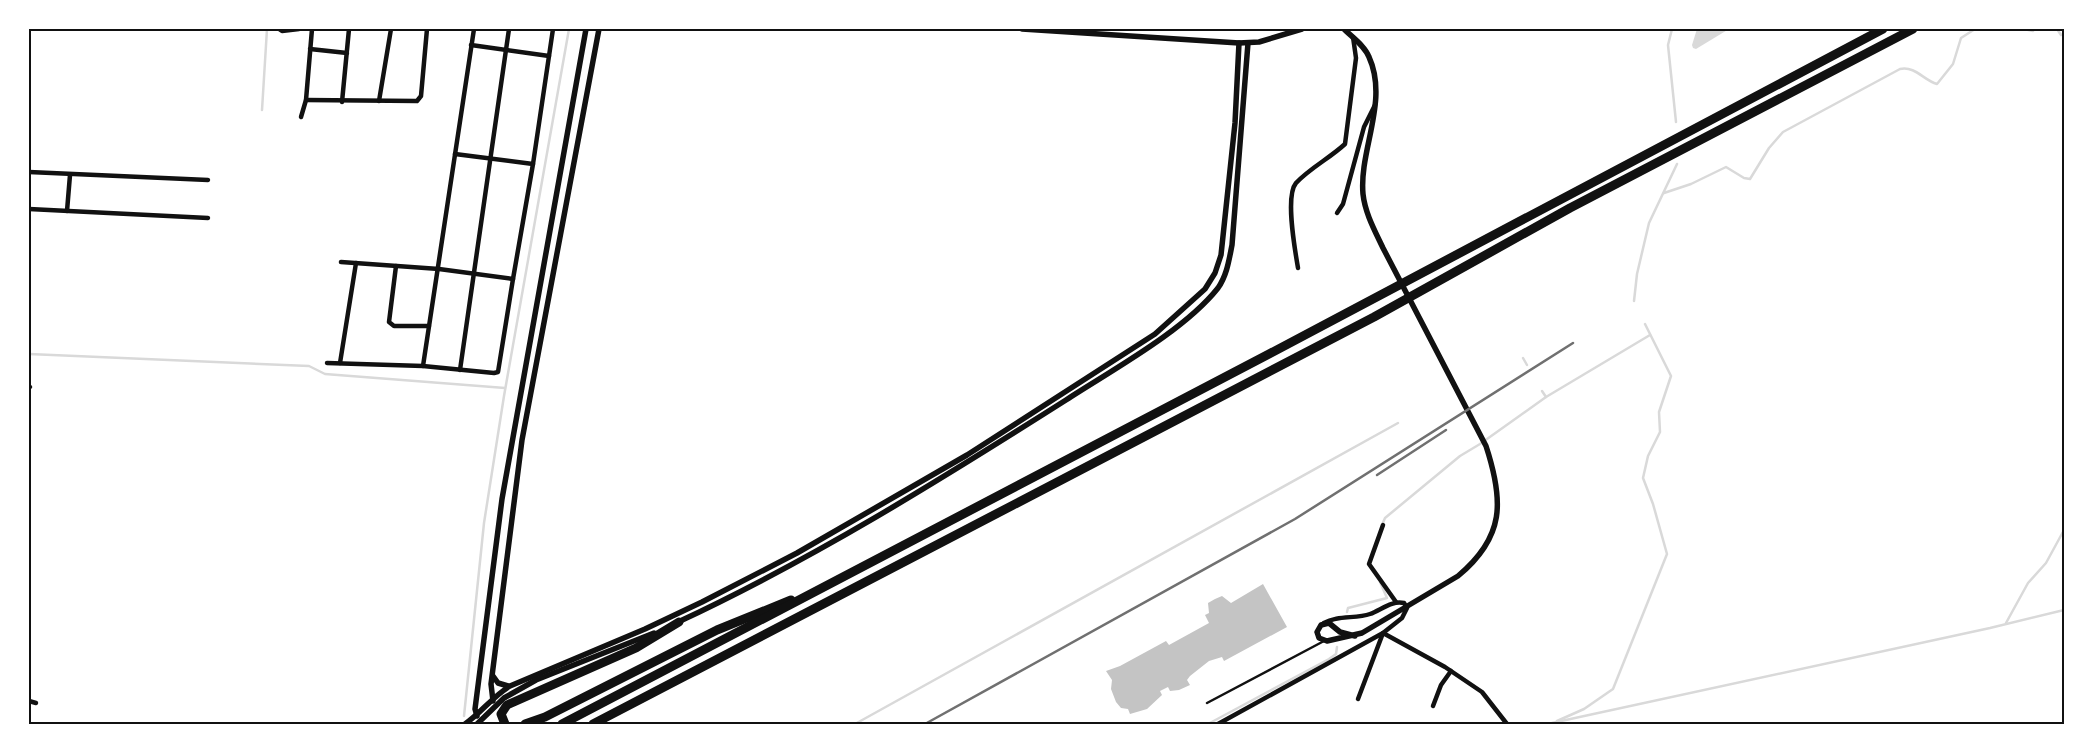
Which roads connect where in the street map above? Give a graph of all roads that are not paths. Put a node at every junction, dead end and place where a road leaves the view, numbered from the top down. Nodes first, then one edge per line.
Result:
1 (280, 29) edge
2 (299, 29) edge
3 (312, 29) edge
4 (349, 29) edge
5 (391, 29) edge
6 (427, 29) edge
7 (474, 29) edge
8 (509, 29) edge
9 (553, 29) edge
10 (586, 29) edge
11 (599, 29) edge
12 (1022, 29) edge
13 (1302, 29) edge
14 (1344, 29) edge
15 (1883, 29) edge
16 (1913, 29) edge
17 (1353, 37) junction
18 (1240, 43) junction
19 (1248, 43) junction
20 (471, 45) junction
21 (310, 49) junction
22 (505, 51) junction
23 (347, 53) junction
24 (549, 56) junction
25 (306, 100) junction
26 (342, 102) junction
27 (379, 102) junction
28 (1374, 105) junction
29 (301, 117) dead end
30 (455, 154) junction
31 (491, 159) junction
32 (533, 164) junction
33 (29, 172) edge
34 (70, 175) junction
35 (208, 180) dead end
36 (29, 209) edge
37 (67, 211) junction
38 (1337, 213) dead end
39 (208, 218) dead end
40 (341, 262) dead end
41 (356, 263) junction
42 (396, 266) junction
43 (1298, 268) dead end
44 (437, 269) junction
45 (474, 273) junction
46 (513, 279) junction
47 (429, 326) junction
48 (327, 363) dead end
49 (340, 364) junction
50 (423, 366) junction
51 (460, 370) junction
52 (1383, 525) dead end
53 (824, 588) junction
54 (831, 602) junction
55 (1396, 602) junction
56 (1338, 619) junction
57 (679, 622) junction
58 (1323, 624) junction
59 (1334, 627) junction
60 (1383, 633) junction
61 (1355, 636) junction
62 (1331, 640) junction
63 (1324, 641) junction
64 (1451, 671) junction
65 (492, 676) junction
66 (510, 686) junction
67 (491, 699) junction
68 (1358, 699) dead end
69 (29, 701) edge
70 (36, 703) dead end
71 (1207, 703) dead end
72 (496, 704) junction
73 (1433, 706) dead end
74 (476, 716) junction
75 (479, 723) edge
76 (465, 724) edge
77 (505, 724) edge
78 (525, 724) edge
79 (562, 724) edge
80 (593, 724) edge
81 (1218, 724) edge
82 (1507, 724) edge

1 - 2 street
3 - 21 street
4 - 23 street
5 - 27 street
6 - 27 street
7 - 20 street
8 - 22 street
9 - 24 street
10 - 74 street
11 - 65 street
12 - 18 street
13 - 19 street
14 - 17 street
15 - 53 highway
16 - 54 highway
17 - 28 street
17 - 43 street
18 - 19 street
18 - 66 street
19 - 57 street
20 - 22 street
20 - 30 street
21 - 23 street
21 - 25 street
22 - 24 street
22 - 31 street
23 - 26 street
24 - 32 street
25 - 26 street
25 - 29 street
26 - 27 street
28 - 38 street
28 - 61 street
30 - 31 street
30 - 44 street
31 - 32 street
31 - 45 street
32 - 46 street
33 - 34 street
34 - 35 street
34 - 37 street
36 - 37 street
37 - 39 street
40 - 41 street
41 - 42 street
41 - 49 street
42 - 44 street
42 - 47 street
44 - 45 street
44 - 47 street
45 - 46 street
45 - 51 street
46 - 51 street
47 - 50 street
48 - 49 street
49 - 50 street
50 - 51 street
52 - 55 street
53 - 54 highway
53 - 78 highway
53 - 79 highway
54 - 80 highway
55 - 56 street
55 - 60 street
56 - 58 street
56 - 59 street
57 - 72 street
57 - 77 highway
58 - 59 street
58 - 63 street
59 - 61 street
59 - 62 street
60 - 64 street
60 - 68 street
60 - 81 street
61 - 62 street
62 - 63 street
63 - 71 lane
64 - 73 street
64 - 82 street
65 - 66 street
65 - 67 street
66 - 67 street
67 - 72 street
67 - 74 street
69 - 70 street
72 - 75 street
74 - 75 street
74 - 76 street

